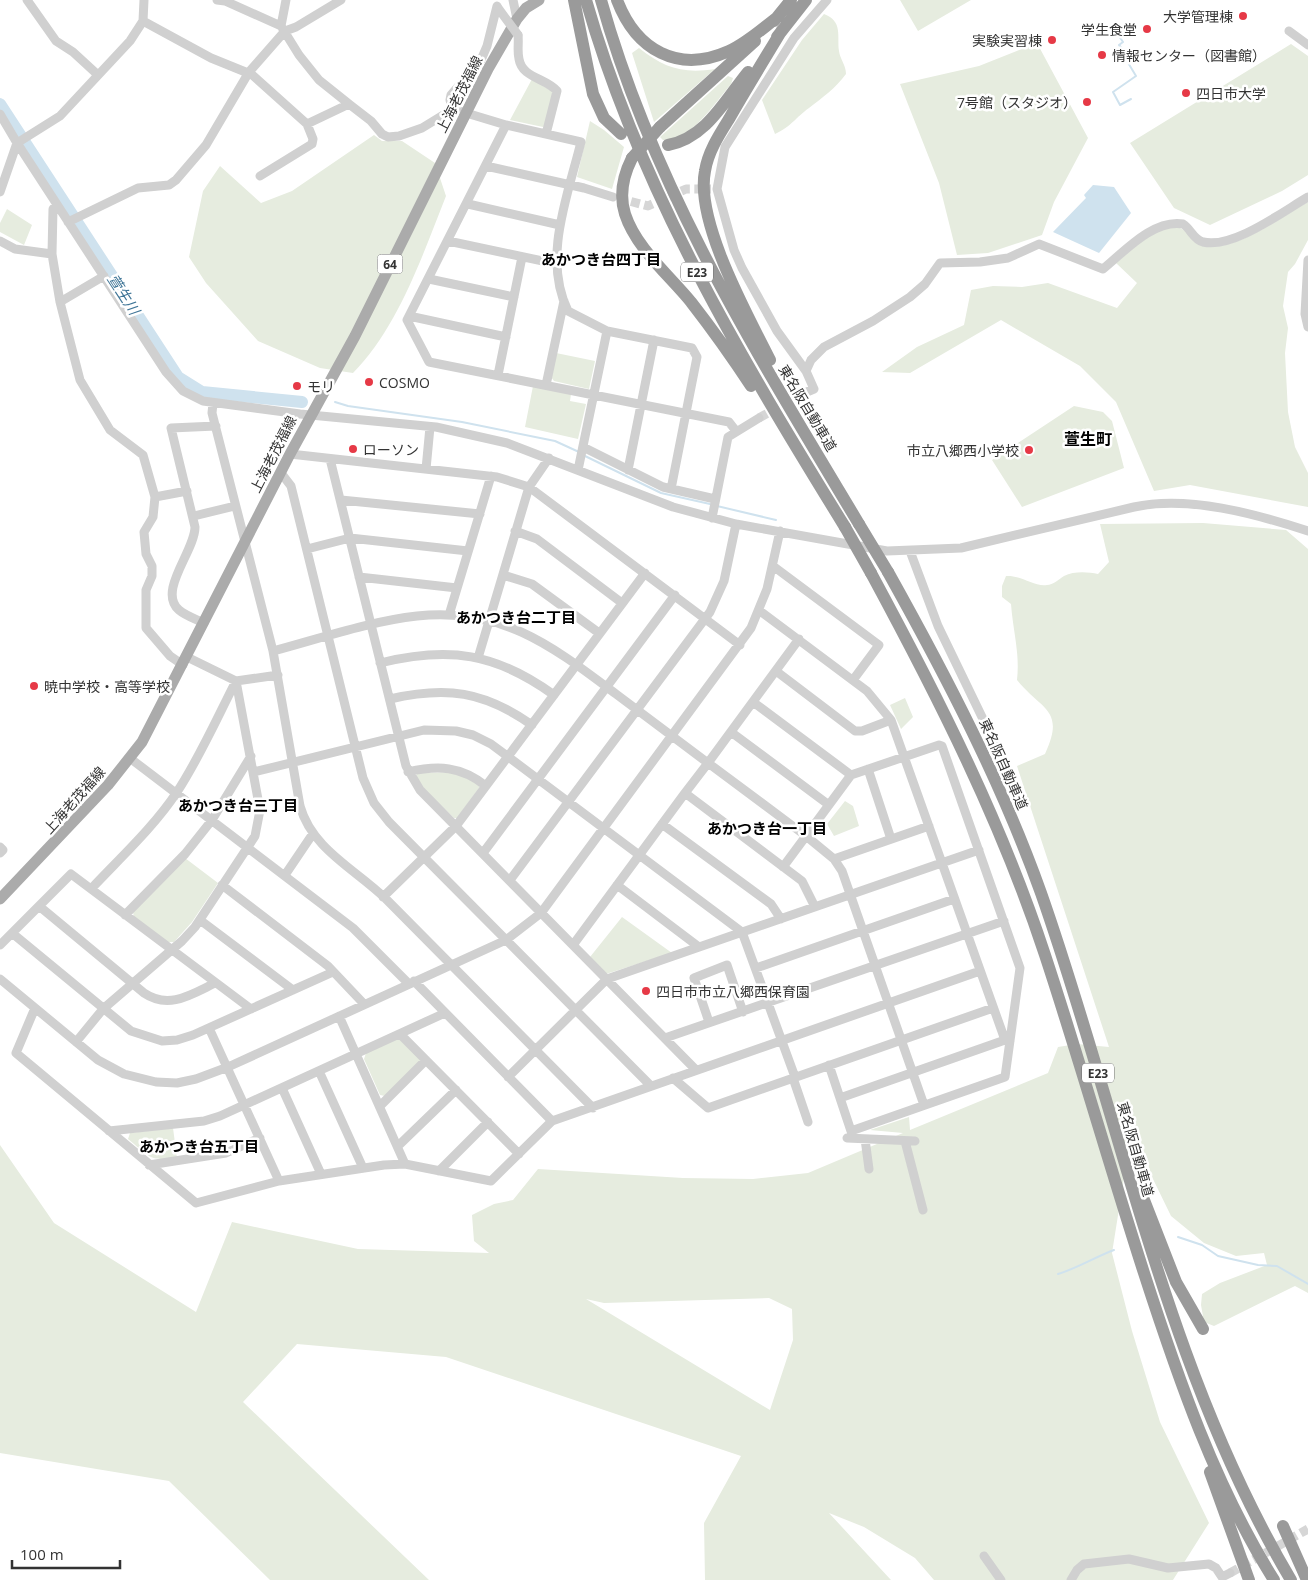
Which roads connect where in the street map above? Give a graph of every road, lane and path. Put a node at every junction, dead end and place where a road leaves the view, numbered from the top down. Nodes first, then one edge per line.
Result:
1 (26, 0) edge
2 (144, 0) edge
3 (217, 0) edge
4 (279, 0) edge
5 (286, 0) edge
6 (341, 0) edge
7 (513, 0) edge
8 (539, 0) edge
9 (574, 0) edge
10 (586, 0) edge
11 (601, 0) edge
12 (618, 0) edge
13 (792, 0) edge
14 (806, 0) edge
15 (826, 0) edge
16 (496, 5) edge
17 (779, 16) junction
18 (516, 19) junction
19 (143, 21) junction
20 (283, 28) junction
21 (782, 30) junction
22 (1289, 31) dead end
23 (1308, 45) edge
24 (249, 72) junction
25 (98, 76) junction
26 (349, 104) junction
27 (452, 109) junction
28 (466, 112) junction
29 (0, 114) edge
30 (307, 124) junction
31 (506, 125) junction
32 (546, 134) junction
33 (621, 134) dead end
34 (22, 141) junction
35 (668, 145) dead end
36 (486, 166) junction
37 (260, 176) dead end
38 (570, 184) junction
39 (0, 192) edge
40 (613, 197) tunnel mouth
41 (1308, 198) edge
42 (468, 204) junction
43 (58, 205) junction
44 (73, 219) junction
45 (560, 225) junction
46 (0, 241) edge
47 (448, 241) junction
48 (52, 254) junction
49 (522, 258) junction
50 (1308, 260) edge
51 (557, 264) junction
52 (1307, 272) edge
53 (104, 276) junction
54 (429, 279) junction
55 (514, 297) junction
56 (564, 301) junction
57 (60, 302) junction
58 (1307, 315) edge
59 (409, 316) junction
60 (1308, 327) edge
61 (607, 331) junction
62 (506, 337) junction
63 (654, 340) junction
64 (806, 372) junction
65 (498, 375) junction
66 (546, 385) junction
67 (802, 394) tunnel mouth
68 (594, 395) junction
69 (213, 403) junction
70 (641, 404) junction
71 (311, 413) junction
72 (686, 413) junction
73 (759, 418) tunnel mouth
74 (216, 426) junction
75 (430, 427) junction
76 (736, 431) junction
77 (582, 452) junction
78 (290, 454) junction
79 (549, 458) junction
80 (330, 460) junction
81 (426, 470) junction
82 (578, 470) junction
83 (628, 470) junction
84 (827, 471) junction
85 (280, 472) junction
86 (491, 476) junction
87 (814, 476) junction
88 (529, 487) junction
89 (670, 489) junction
90 (187, 491) junction
91 (155, 496) junction
92 (340, 500) junction
93 (235, 506) junction
94 (714, 507) junction
95 (480, 514) junction
96 (194, 516) junction
97 (736, 524) junction
98 (515, 531) junction
99 (780, 531) junction
100 (1308, 531) edge
101 (350, 538) junction
102 (245, 541) junction
103 (307, 549) junction
104 (468, 551) junction
105 (910, 551) junction
106 (773, 566) junction
107 (645, 572) junction
108 (503, 575) junction
109 (359, 577) junction
110 (457, 588) junction
111 (675, 595) junction
112 (622, 603) junction
113 (760, 611) junction
114 (449, 615) junction
115 (705, 618) junction
116 (488, 621) junction
117 (204, 623) junction
118 (371, 626) junction
119 (599, 633) junction
120 (328, 636) junction
121 (799, 640) junction
122 (740, 645) junction
123 (273, 650) junction
124 (478, 658) junction
125 (184, 661) junction
126 (380, 663) junction
127 (577, 664) junction
128 (776, 672) junction
129 (278, 674) junction
130 (853, 680) junction
131 (236, 681) junction
132 (607, 687) junction
133 (554, 695) junction
134 (390, 699) junction
135 (753, 702) junction
136 (637, 710) junction
137 (891, 720) junction
138 (532, 725) junction
139 (730, 732) junction
140 (398, 736) junction
141 (673, 736) junction
142 (996, 746) dead end
143 (356, 747) junction
144 (250, 756) junction
145 (509, 756) junction
146 (904, 756) junction
147 (131, 759) junction
148 (292, 763) junction
149 (708, 763) junction
150 (868, 769) junction
151 (254, 772) junction
152 (408, 772) junction
153 (851, 775) junction
154 (539, 778) junction
155 (486, 786) junction
156 (176, 793) junction
157 (685, 794) junction
158 (570, 801) junction
159 (829, 805) junction
160 (212, 820) junction
161 (662, 824) junction
162 (456, 826) junction
163 (929, 826) junction
164 (604, 827) junction
165 (312, 834) junction
166 (806, 836) junction
167 (892, 839) junction
168 (0, 847) edge
169 (248, 847) junction
170 (979, 850) junction
171 (0, 853) edge
172 (483, 853) junction
173 (640, 855) junction
174 (424, 857) junction
175 (834, 859) junction
176 (942, 862) junction
177 (783, 867) junction
178 (285, 875) junction
179 (510, 880) junction
180 (222, 885) junction
181 (617, 885) junction
182 (91, 889) junction
183 (850, 894) junction
184 (383, 897) junction
185 (0, 899) edge
186 (954, 899) junction
187 (39, 906) junction
188 (815, 907) junction
189 (541, 913) junction
190 (125, 915) junction
191 (781, 919) junction
192 (200, 920) junction
193 (1004, 921) junction
194 (863, 931) junction
195 (742, 932) junction
196 (12, 933) junction
197 (967, 934) junction
198 (506, 940) junction
199 (0, 945) edge
200 (573, 945) junction
201 (698, 947) junction
202 (172, 950) junction
203 (451, 965) junction
204 (876, 966) junction
205 (756, 968) junction
206 (980, 971) junction
207 (333, 972) junction
208 (0, 979) edge
209 (607, 979) junction
210 (411, 982) junction
211 (215, 983) junction
212 (133, 984) junction
213 (293, 990) junction
214 (768, 1003) junction
215 (888, 1003) junction
216 (364, 1004) junction
217 (35, 1008) junction
218 (993, 1008) junction
219 (103, 1009) junction
220 (251, 1009) junction
221 (576, 1010) junction
222 (744, 1012) junction
223 (445, 1013) junction
224 (339, 1016) junction
225 (709, 1022) junction
226 (209, 1028) junction
227 (400, 1034) junction
228 (665, 1038) junction
229 (902, 1039) junction
230 (782, 1040) junction
231 (1007, 1040) junction
232 (76, 1042) junction
233 (536, 1050) junction
234 (356, 1054) junction
235 (426, 1060) junction
236 (830, 1065) junction
237 (228, 1067) junction
238 (696, 1070) junction
239 (319, 1071) junction
240 (913, 1072) junction
241 (508, 1077) junction
242 (794, 1077) junction
243 (673, 1078) junction
244 (651, 1086) junction
245 (282, 1088) junction
246 (456, 1090) junction
247 (840, 1098) junction
248 (245, 1105) junction
249 (924, 1105) junction
250 (380, 1106) junction
251 (593, 1108) junction
252 (1112, 1118) junction
253 (488, 1122) junction
254 (552, 1122) junction
255 (808, 1122) dead end
256 (865, 1126) junction
257 (109, 1131) junction
258 (260, 1138) junction
259 (848, 1138) dead end
260 (865, 1139) junction
261 (905, 1141) junction
262 (915, 1141) dead end
263 (398, 1146) junction
264 (519, 1154) junction
265 (405, 1164) junction
266 (149, 1165) junction
267 (363, 1168) junction
268 (869, 1169) dead end
269 (439, 1170) junction
270 (321, 1174) junction
271 (279, 1180) junction
272 (923, 1210) dead end
273 (1203, 1329) dead end
274 (1172, 1356) junction
275 (1283, 1526) dead end
276 (984, 1556) dead end
277 (1230, 1573) dead end
278 (1001, 1580) edge
279 (1071, 1580) edge
280 (1249, 1580) edge
281 (1274, 1580) edge
282 (1291, 1580) edge
283 (1307, 1580) edge

1 - 25 street
2 - 19 street
3 - 20 street
4 - 20 street
5 - 20 street
6 - 20 street
7 - 18 street
8 - 18 main road, 上海老茂福線 / 64
9 - 33 highway
10 - 87 highway, 東名阪自動車道 / E23
11 - 84 highway, 東名阪自動車道 / E23
12 - 17 highway
13 - 17 highway
14 - 21 highway
15 - 64 street
16 - 27 street
16 - 32 street, bridge
17 - 87 highway, bridge
18 - 28 main road, 上海老茂福線 / 64
19 - 24 street
19 - 25 street
20 - 24 street
20 - 26 street
21 - 35 highway
21 - 84 highway
22 - 23 street
24 - 30 street
24 - 44 street
25 - 34 street
26 - 27 street
26 - 30 street
27 - 28 street
28 - 31 street
28 - 71 main road, 上海老茂福線 / 64
29 - 34 street
30 - 37 street
31 - 32 street
31 - 36 street
32 - 38 street
34 - 39 street
34 - 43 street
36 - 38 street
36 - 42 street
38 - 40 street
38 - 45 street
41 - 64 street
42 - 45 street
42 - 47 street
43 - 44 street
43 - 48 street
44 - 53 street
45 - 51 street
46 - 48 street
47 - 49 street
47 - 54 street
48 - 57 street
49 - 51 street
49 - 55 street
50 - 52 street
51 - 56 street
52 - 58 street
53 - 57 street
53 - 69 street
54 - 55 street
54 - 59 street
55 - 62 street
56 - 61 street
56 - 66 street
57 - 91 street
58 - 60 street
59 - 62 street
59 - 65 street
61 - 63 street
61 - 68 street
62 - 65 street
63 - 70 street
63 - 72 street
64 - 67 street
65 - 66 street
66 - 68 street
68 - 70 street
68 - 77 street
69 - 71 street
69 - 74 street
70 - 72 street
70 - 83 street
71 - 75 street
71 - 78 main road, 上海老茂福線 / 64
72 - 76 street
72 - 89 street
73 - 76 street
74 - 90 street
74 - 93 street
75 - 79 street
75 - 81 street
76 - 94 street
77 - 82 street
77 - 83 street
78 - 80 street
78 - 85 main road, 上海老茂福線 / 64
79 - 82 street
79 - 88 street
80 - 81 street
80 - 92 street
81 - 86 street
82 - 94 street
83 - 89 street
84 - 252 highway, 東名阪自動車道 / E23, bridge
85 - 102 main road, 上海老茂福線 / 64
85 - 103 street
86 - 88 street
86 - 95 street
87 - 274 highway, 東名阪自動車道 / E23, bridge
88 - 98 street
88 - 107 street
89 - 94 street
90 - 91 street
90 - 96 street
91 - 125 street
92 - 95 street
92 - 101 street
93 - 96 street
93 - 102 street
94 - 97 street
95 - 104 street
96 - 117 street
97 - 99 street
97 - 115 street
98 - 108 street
98 - 112 street
99 - 105 street
99 - 106 street
100 - 105 street
101 - 103 street
101 - 104 street
101 - 109 street
102 - 117 main road, 上海老茂福線 / 64
102 - 123 street
103 - 120 street
104 - 110 street
105 - 142 street
106 - 113 street
106 - 130 street
107 - 111 street
107 - 112 street
108 - 116 street
108 - 119 street
109 - 110 street
109 - 118 street
110 - 114 street
111 - 115 street
111 - 132 street
112 - 119 street
113 - 121 street
113 - 122 street
114 - 116 street
114 - 118 street
115 - 122 street
115 - 136 street
116 - 124 street
116 - 127 street
117 - 125 main road, 上海老茂福線 / 64
118 - 120 street
118 - 126 street
119 - 127 street
120 - 123 street
120 - 143 street
121 - 128 street
121 - 130 street
122 - 141 street
123 - 129 street
124 - 126 street
124 - 133 street
125 - 131 street
125 - 147 main road, 上海老茂福線 / 64
126 - 134 street
127 - 132 street
127 - 133 street
128 - 135 street
128 - 137 street
129 - 131 street
129 - 148 street
130 - 137 street
131 - 144 street
131 - 156 street
132 - 136 street
132 - 154 street
133 - 138 street
134 - 138 street
134 - 140 street
135 - 139 street
135 - 153 street
136 - 141 street
136 - 158 street
137 - 146 street
138 - 145 street
139 - 149 street
139 - 159 street
140 - 143 street
140 - 145 street
140 - 152 street
141 - 149 street
141 - 164 street
143 - 148 street
143 - 174 street
144 - 151 street
144 - 160 street
145 - 154 street
145 - 155 street
146 - 150 street
146 - 163 street
146 - 170 street
147 - 156 street
147 - 185 main road, 上海老茂福線 / 64
148 - 151 street
148 - 165 street
149 - 157 street
149 - 166 street
150 - 153 street
150 - 167 street
151 - 169 street
152 - 155 street
152 - 162 street
153 - 159 street
154 - 158 street
154 - 172 street
155 - 162 street
156 - 160 street
156 - 182 street
157 - 161 street
157 - 177 street
158 - 164 street
158 - 179 street
159 - 166 street
160 - 169 street
160 - 190 street
161 - 173 street
161 - 191 street
162 - 172 street
162 - 174 street
163 - 167 street
163 - 176 street
164 - 173 street
164 - 189 street
165 - 178 street
165 - 184 street
166 - 175 street
166 - 177 street
167 - 175 street
168 - 171 street
169 - 178 street
169 - 180 street
170 - 176 street
170 - 193 street
172 - 179 street
173 - 181 street
173 - 195 street
174 - 184 street
174 - 198 street
175 - 183 street
176 - 183 street
176 - 186 street
177 - 188 street
178 - 210 street
179 - 189 street
180 - 192 street
180 - 207 street
181 - 200 street
181 - 201 street
182 - 187 street
182 - 190 street
183 - 188 street
183 - 194 street
184 - 203 street
186 - 194 street
186 - 197 street
187 - 196 street
187 - 212 street
188 - 191 street
189 - 198 street
189 - 200 street
190 - 202 street
191 - 195 street
192 - 202 street
192 - 213 street
193 - 197 street
193 - 231 street
194 - 204 street
194 - 205 street
195 - 201 street
195 - 205 street
196 - 199 street
196 - 219 street
197 - 204 street
197 - 206 street
198 - 203 street
198 - 221 street
200 - 209 street
201 - 209 street
202 - 211 street
202 - 212 street
203 - 210 street
203 - 233 street
204 - 214 street
204 - 215 street
205 - 214 street
206 - 215 street
206 - 218 street
207 - 213 street
207 - 216 street
208 - 217 street
209 - 221 street
209 - 228 street
210 - 216 street
210 - 223 street
211 - 212 street
211 - 220 street
212 - 219 street
213 - 220 street
214 - 222 street
214 - 230 street
215 - 229 street
215 - 230 street
216 - 224 street
217 - 232 street
217 - 257 street
218 - 229 street
218 - 231 street
219 - 226 street
219 - 232 street
220 - 226 street
221 - 233 street
221 - 244 street
222 - 225 street
222 - 225 street
223 - 227 street
223 - 241 street
224 - 234 street
224 - 237 street
225 - 228 street
226 - 237 street
227 - 234 street
227 - 235 street
228 - 238 street
229 - 236 street
229 - 240 street
230 - 238 street
230 - 242 street
231 - 240 street
231 - 249 street
232 - 237 street
233 - 241 street
233 - 251 street
234 - 239 street
234 - 250 street
235 - 246 street
235 - 250 street
236 - 242 street
236 - 247 street
237 - 248 street
238 - 243 street
239 - 245 street
239 - 267 street
240 - 247 street
240 - 249 street
241 - 254 street
242 - 243 street
242 - 255 street
243 - 244 street
244 - 251 street
245 - 248 street
245 - 270 street
246 - 253 street
246 - 263 street
247 - 256 street
248 - 257 street
248 - 258 street
249 - 256 street
250 - 263 street
251 - 254 street
252 - 273 highway
252 - 282 highway, 東名阪自動車道 / E23
253 - 264 street
253 - 269 street
254 - 264 street
256 - 260 street
257 - 266 street
258 - 266 street
258 - 271 street
259 - 260 street
260 - 261 street
260 - 268 street
261 - 262 street
261 - 272 street
263 - 265 street
264 - 269 street
265 - 267 street
265 - 269 street
266 - 271 street
267 - 270 street
270 - 271 street
274 - 280 highway
274 - 281 highway, 東名阪自動車道 / E23
275 - 283 highway
276 - 278 street
277 - 279 street

